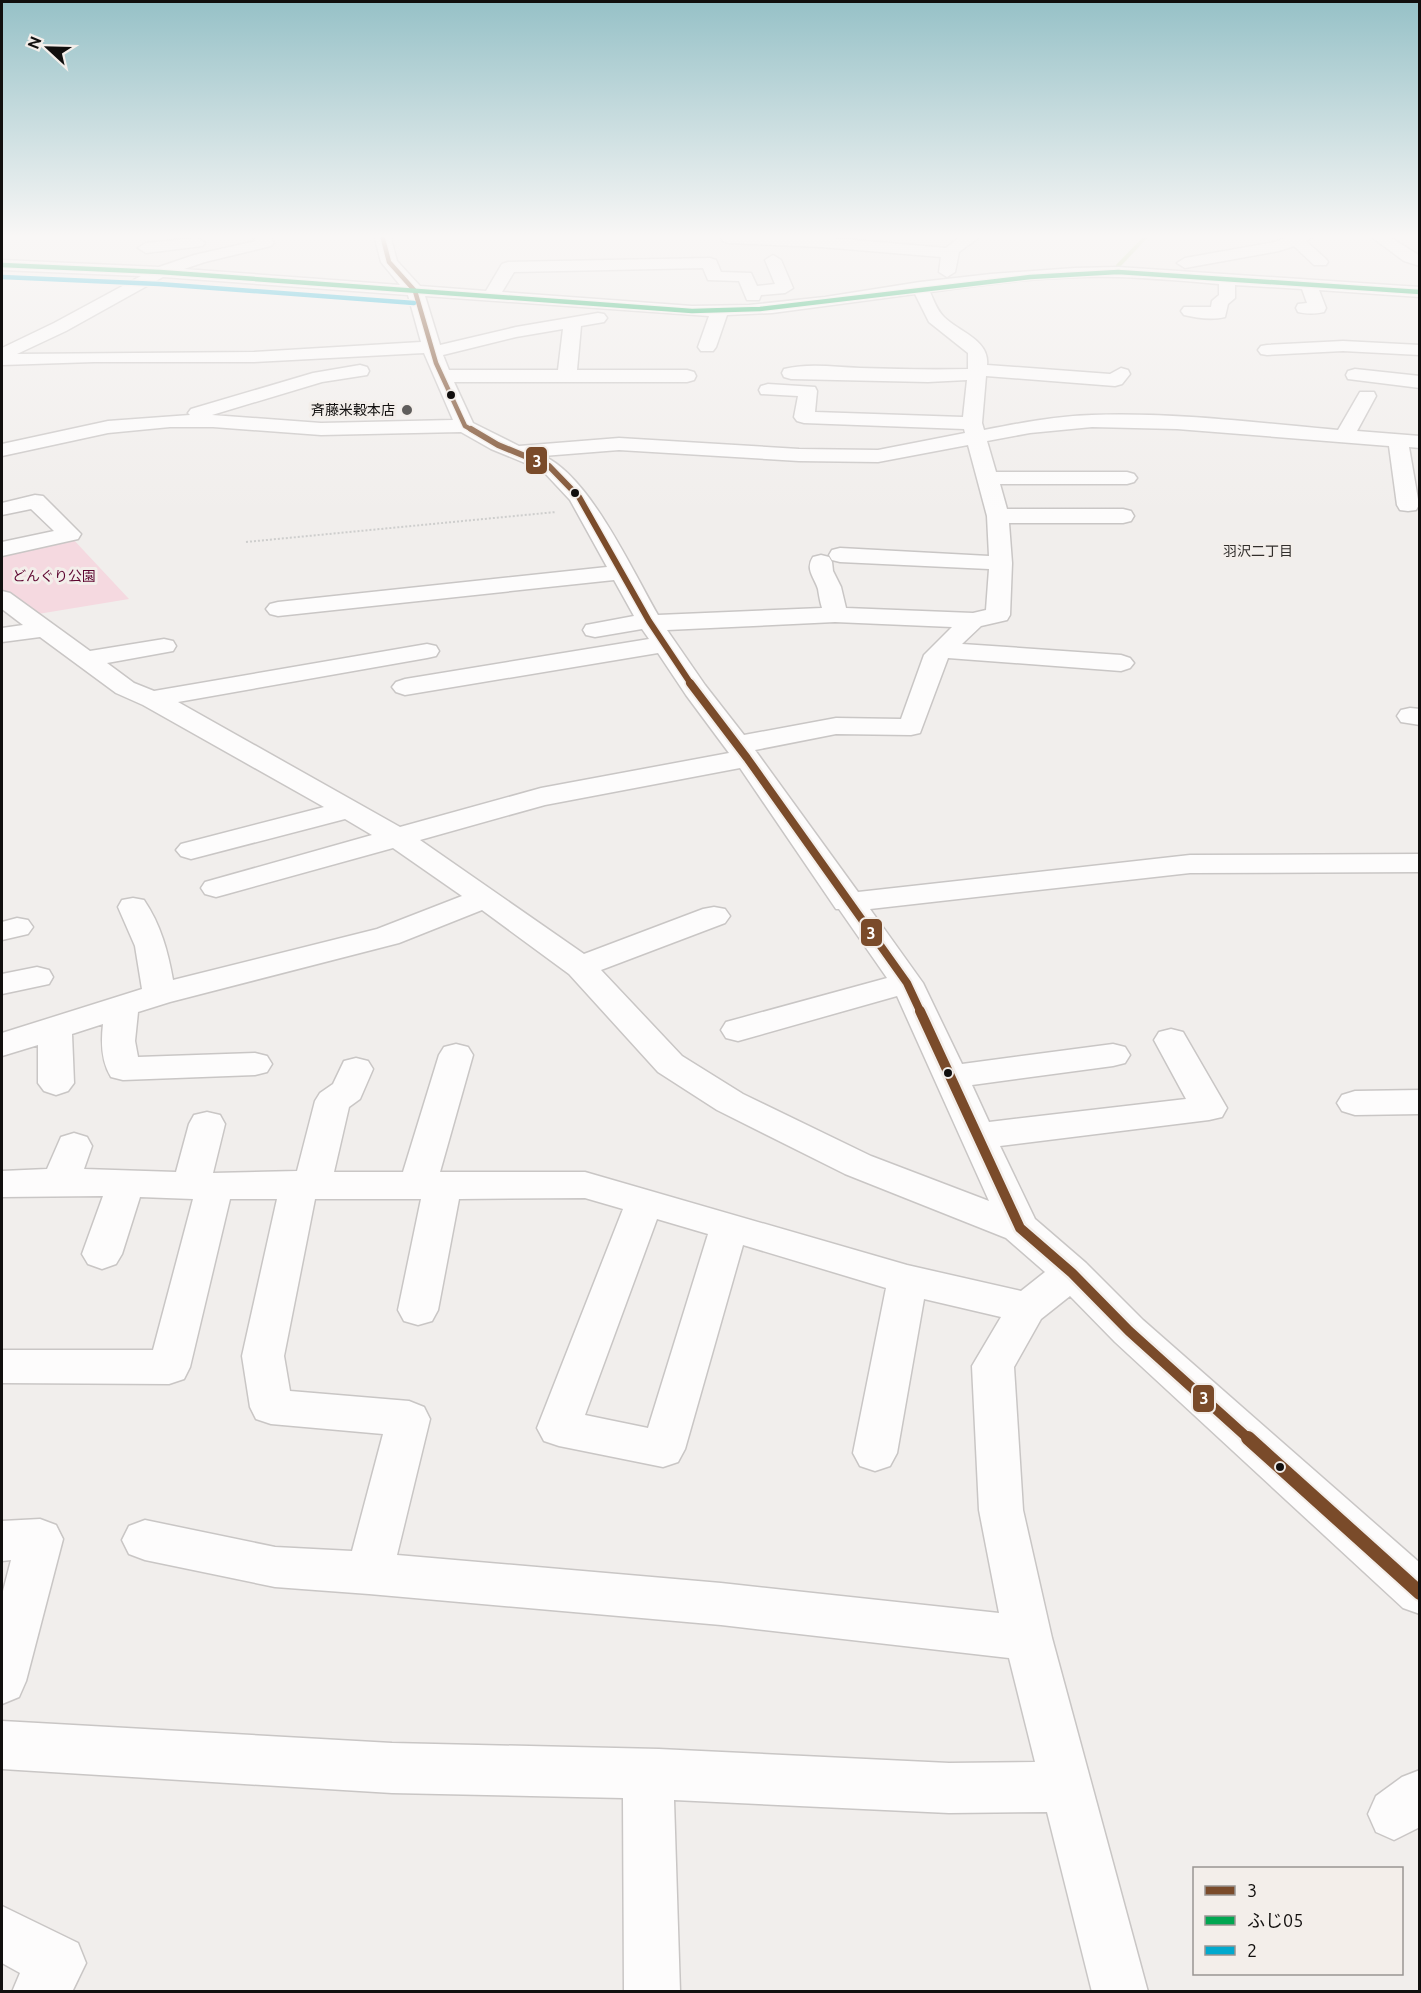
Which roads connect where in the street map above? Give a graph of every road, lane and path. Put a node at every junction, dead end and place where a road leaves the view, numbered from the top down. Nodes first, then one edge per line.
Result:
1 (58, 328) edge
2 (426, 328) edge
3 (539, 328) edge
4 (572, 328) edge
5 (714, 328) edge
6 (946, 328) edge
7 (707, 347) dead end
8 (1267, 350) dead end
9 (1419, 350) edge
10 (2, 355) edge
11 (2, 360) edge
12 (435, 360) junction
13 (394, 368) dead end
14 (373, 370) dead end
15 (977, 372) junction
16 (791, 373) dead end
17 (1121, 374) dead end
18 (1355, 375) dead end
19 (567, 376) junction
20 (687, 376) dead end
21 (1419, 382) edge
22 (768, 390) dead end
23 (1367, 396) dead end
24 (1029, 397) dead end
25 (170, 421) junction
26 (1030, 427) junction
27 (974, 430) junction
28 (471, 431) junction
29 (2, 433) edge
30 (1345, 435) junction
31 (54, 439) junction
32 (1398, 439) junction
33 (518, 441) junction
34 (1419, 442) edge
35 (2, 450) edge
36 (988, 478) junction
37 (1127, 478) dead end
38 (1408, 505) dead end
39 (2, 509) edge
40 (587, 509) junction
41 (998, 516) junction
42 (1123, 516) dead end
43 (246, 542) dead end
44 (2, 549) edge
45 (1001, 563) junction
46 (621, 572) junction
47 (2, 598) edge
48 (278, 609) dead end
49 (835, 615) junction
50 (973, 620) junction
51 (650, 622) junction
52 (44, 629) junction
53 (595, 630) dead end
54 (2, 635) edge
55 (665, 644) junction
56 (164, 646) dead end
57 (428, 651) dead end
58 (941, 651) junction
59 (84, 659) junction
60 (1121, 663) dead end
61 (405, 687) dead end
62 (152, 699) junction
63 (742, 752) junction
64 (347, 810) junction
65 (398, 838) junction
66 (191, 850) dead end
67 (1419, 863) edge
68 (216, 888) dead end
69 (485, 898) junction
70 (847, 902) junction
71 (133, 908) dead end
72 (714, 916) dead end
73 (580, 967) junction
74 (37, 977) dead end
75 (907, 983) junction
76 (2, 984) edge
77 (159, 994) junction
78 (122, 1007) junction
79 (55, 1028) junction
80 (738, 1030) dead end
81 (1171, 1040) dead end
82 (2, 1045) edge
83 (456, 1055) dead end
84 (1113, 1055) dead end
85 (255, 1064) dead end
86 (356, 1069) dead end
87 (949, 1077) junction
88 (56, 1083) dead end
89 (1419, 1102) edge
90 (1355, 1103) dead end
91 (207, 1124) dead end
92 (976, 1136) junction
93 (74, 1146) dead end
94 (61, 1182) junction
95 (2, 1184) edge
96 (126, 1184) junction
97 (306, 1184) junction
98 (203, 1185) junction
99 (430, 1185) junction
100 (644, 1203) junction
101 (729, 1227) junction
102 (1020, 1228) junction
103 (102, 1254) dead end
104 (1072, 1273) junction
105 (907, 1280) junction
106 (1026, 1308) junction
107 (418, 1310) dead end
108 (2, 1367) edge
109 (875, 1453) dead end
110 (145, 1540) dead end
111 (2, 1541) edge
112 (369, 1573) junction
113 (1419, 1593) edge
114 (1028, 1638) junction
115 (2, 1681) edge
116 (2, 1745) edge
117 (648, 1773) junction
118 (1068, 1787) junction
119 (2, 1933) edge
120 (40, 1992) edge
121 (652, 1992) edge
122 (1120, 1992) edge

1 - 10 street
2 - 12 street
3 - 12 street
4 - 19 street
5 - 7 street
6 - 15 street
8 - 9 street
11 - 12 street
12 - 13 street
12 - 19 street
12 - 28 street
14 - 25 street
15 - 16 street
15 - 17 street
15 - 27 street
18 - 21 street
19 - 20 street
22 - 27 street
23 - 30 street
24 - 26 street
25 - 28 street
25 - 31 street
26 - 27 street
26 - 30 street
27 - 33 street
27 - 36 street
28 - 33 street
29 - 31 street
30 - 32 street
31 - 35 street
32 - 34 street
32 - 38 street
33 - 40 street
36 - 37 street
36 - 41 street
39 - 44 street
40 - 43 path
40 - 46 street
41 - 42 street
41 - 45 street
45 - 49 street
45 - 50 street
46 - 48 street
46 - 51 street
47 - 52 street
49 - 50 street
49 - 51 street
50 - 58 street
51 - 53 street
51 - 55 street
52 - 54 street
52 - 59 street
55 - 61 street
55 - 63 street
56 - 59 street
57 - 62 street
58 - 60 street
58 - 63 street
59 - 62 street
62 - 64 street
63 - 65 street
63 - 70 street
64 - 65 street
64 - 66 street
65 - 68 street
65 - 69 street
67 - 70 street
69 - 73 street
69 - 77 street
70 - 75 street
71 - 77 street
72 - 73 street
73 - 102 street
74 - 76 street
75 - 80 street
75 - 87 street
77 - 78 street
78 - 79 street
78 - 85 street
79 - 82 street
79 - 88 street
81 - 92 street
83 - 99 street
84 - 87 street
86 - 97 street
87 - 92 street
89 - 90 street
91 - 98 street
92 - 102 street
93 - 94 street
94 - 95 street
94 - 96 street
96 - 98 street
96 - 103 street
97 - 98 street
97 - 99 street
97 - 112 street
98 - 108 street
99 - 100 street
99 - 107 street
100 - 101 street
100 - 101 street
101 - 105 street
102 - 104 street
104 - 106 street
104 - 113 street
105 - 106 street
105 - 109 street
106 - 114 street
110 - 112 street
111 - 115 street
112 - 114 street
114 - 118 street
116 - 117 street
117 - 118 street
117 - 121 street
118 - 122 street
119 - 120 street

